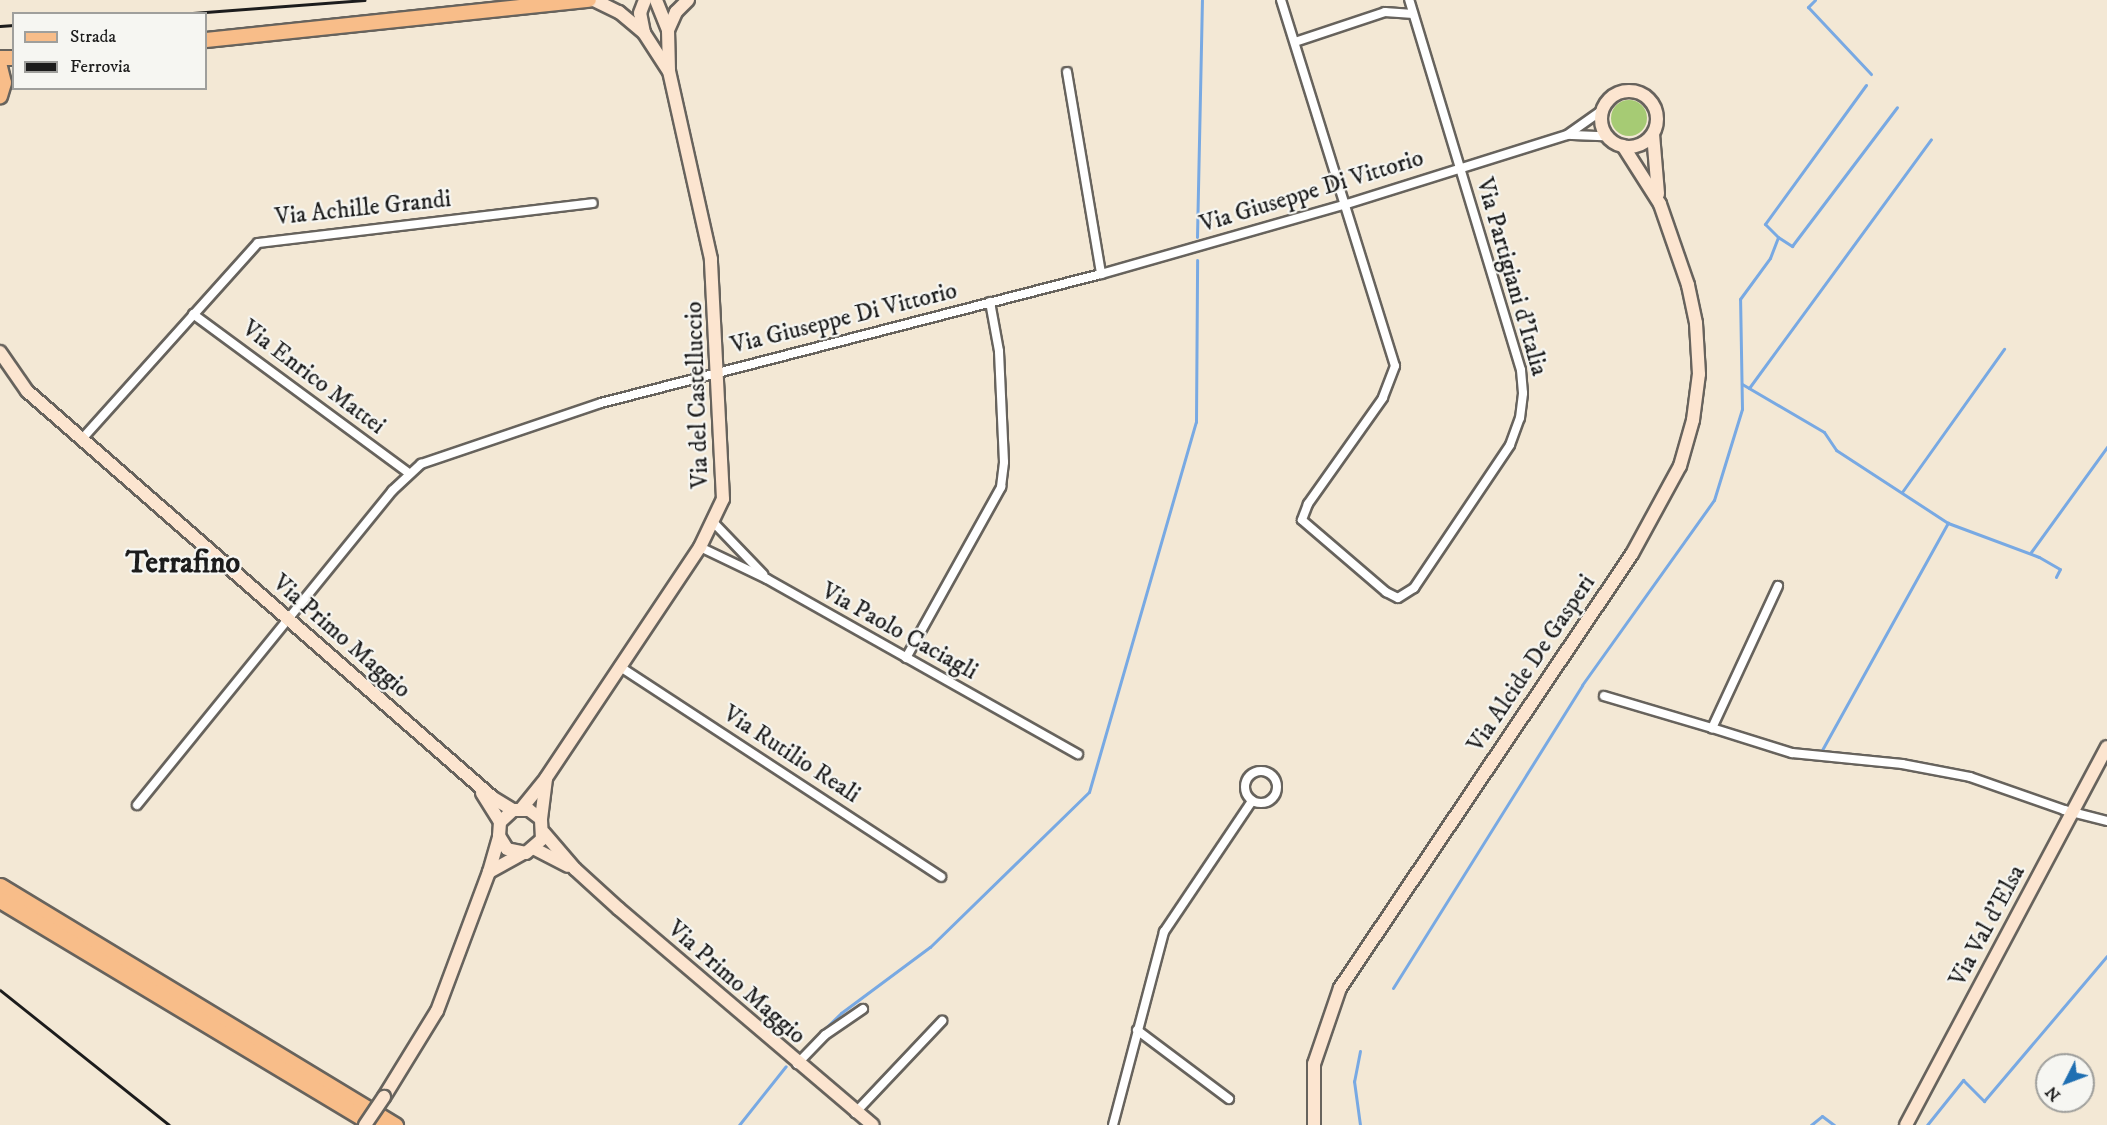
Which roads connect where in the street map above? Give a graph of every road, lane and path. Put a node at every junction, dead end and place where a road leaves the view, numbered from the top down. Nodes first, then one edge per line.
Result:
1 (589, 0) edge
2 (594, 0) edge
3 (645, 0) edge
4 (656, 0) edge
5 (688, 0) edge
6 (1281, 0) edge
7 (1409, 0) edge
8 (1413, 14) junction
9 (668, 30) junction
10 (644, 33) junction
11 (207, 40) edge
12 (1295, 42) junction
13 (0, 67) edge
14 (669, 71) junction
15 (1067, 72) dead end
16 (12, 82) edge
17 (1, 94) edge
18 (1601, 111) junction
19 (1653, 134) junction
20 (1567, 135) junction
21 (1606, 136) junction
22 (1623, 146) junction
23 (1460, 167) junction
24 (593, 203) dead end
25 (1347, 204) junction
26 (1660, 204) junction
27 (1101, 274) junction
28 (990, 302) junction
29 (193, 314) junction
30 (2, 359) edge
31 (717, 371) junction
32 (82, 439) junction
33 (409, 473) junction
34 (714, 524) junction
35 (700, 547) junction
36 (767, 579) junction
37 (1778, 586) dead end
38 (290, 620) junction
39 (906, 658) junction
40 (619, 666) junction
41 (1604, 696) dead end
42 (1712, 728) junction
43 (2107, 747) edge
44 (1078, 754) dead end
45 (546, 778) junction
46 (473, 780) junction
47 (1252, 801) junction
48 (138, 806) dead end
49 (518, 809) junction
50 (2072, 812) junction
51 (541, 819) junction
52 (2107, 821) edge
53 (500, 822) junction
54 (544, 833) junction
55 (499, 836) junction
56 (535, 849) junction
57 (521, 854) junction
58 (575, 869) junction
59 (489, 872) junction
60 (941, 877) dead end
61 (0, 886) edge
62 (0, 900) edge
63 (863, 1009) dead end
64 (942, 1021) dead end
65 (1137, 1030) junction
66 (797, 1064) junction
67 (1229, 1099) dead end
68 (855, 1113) junction
69 (365, 1125) edge
70 (375, 1125) edge
71 (395, 1125) edge
72 (873, 1125) edge
73 (1113, 1125) edge
74 (1314, 1125) edge
75 (1906, 1125) edge

1 - 11 main road
2 - 10 street, Via del Castelluccio
3 - 10 street
4 - 9 street, Via del Castelluccio
5 - 9 street
6 - 12 street
7 - 8 street, Via Partigiani d'Italia
8 - 12 street
8 - 23 street, Via Partigiani d'Italia
9 - 14 street, Via del Castelluccio
10 - 14 street, Via del Castelluccio
12 - 25 street
13 - 17 main road
14 - 31 street, Via del Castelluccio
15 - 27 street
16 - 17 main road
18 - 19 street
18 - 20 street, Via Giuseppe Di Vittorio
18 - 21 street
19 - 22 street
19 - 26 street, Via Alcide De Gasperi
20 - 21 street, Via Giuseppe Di Vittorio
20 - 23 street, Via Giuseppe Di Vittorio
21 - 22 street
22 - 26 street, Via Alcide De Gasperi
23 - 25 street, Via Giuseppe Di Vittorio
23 - 25 street, Via Partigiani d'Italia
24 - 29 street, Via Achille Grandi
25 - 27 street, Via Giuseppe Di Vittorio
26 - 74 street, Via Alcide De Gasperi
27 - 28 street, Via Giuseppe Di Vittorio
28 - 31 street, Via Giuseppe Di Vittorio
28 - 39 street
29 - 32 street, Via Achille Grandi
29 - 33 street, Via Enrico Mattei
30 - 32 street, Via Primo Maggio
31 - 33 street, Via Giuseppe Di Vittorio
31 - 34 street, Via del Castelluccio
32 - 38 street, Via Primo Maggio
33 - 38 street, Via Giuseppe Di Vittorio
34 - 35 street, Via del Castelluccio
34 - 36 street
35 - 36 street, Via Paolo Caciagli
35 - 40 street, Via del Castelluccio
36 - 39 street, Via Paolo Caciagli
37 - 42 street
38 - 46 street, Via Primo Maggio
38 - 48 street, Via Giuseppe Di Vittorio
39 - 44 street, Via Paolo Caciagli
40 - 45 street, Via del Castelluccio
40 - 60 street, Via Rutilio Reali
41 - 42 street
42 - 50 street
43 - 50 street, Via Val d'Elsa
45 - 49 street, Via del Castelluccio
45 - 51 street
46 - 49 street, Via Primo Maggio
46 - 53 street, Via Primo Maggio
47 - 47 street
47 - 65 street
49 - 51 street, Via Primo Maggio
49 - 53 street
50 - 52 street
50 - 75 street, Via Val d'Elsa
51 - 54 street, Via Primo Maggio
53 - 55 street
54 - 56 street
54 - 58 street, Via Primo Maggio
55 - 57 street
55 - 59 street
56 - 57 street
56 - 58 street, Via Primo Maggio
57 - 59 street
58 - 66 street, Via Primo Maggio
59 - 69 street, bridge
61 - 71 highway
62 - 70 highway
63 - 66 street
64 - 68 street
65 - 67 street
65 - 73 street
66 - 68 street, Via Primo Maggio
68 - 72 street, Via Primo Maggio

